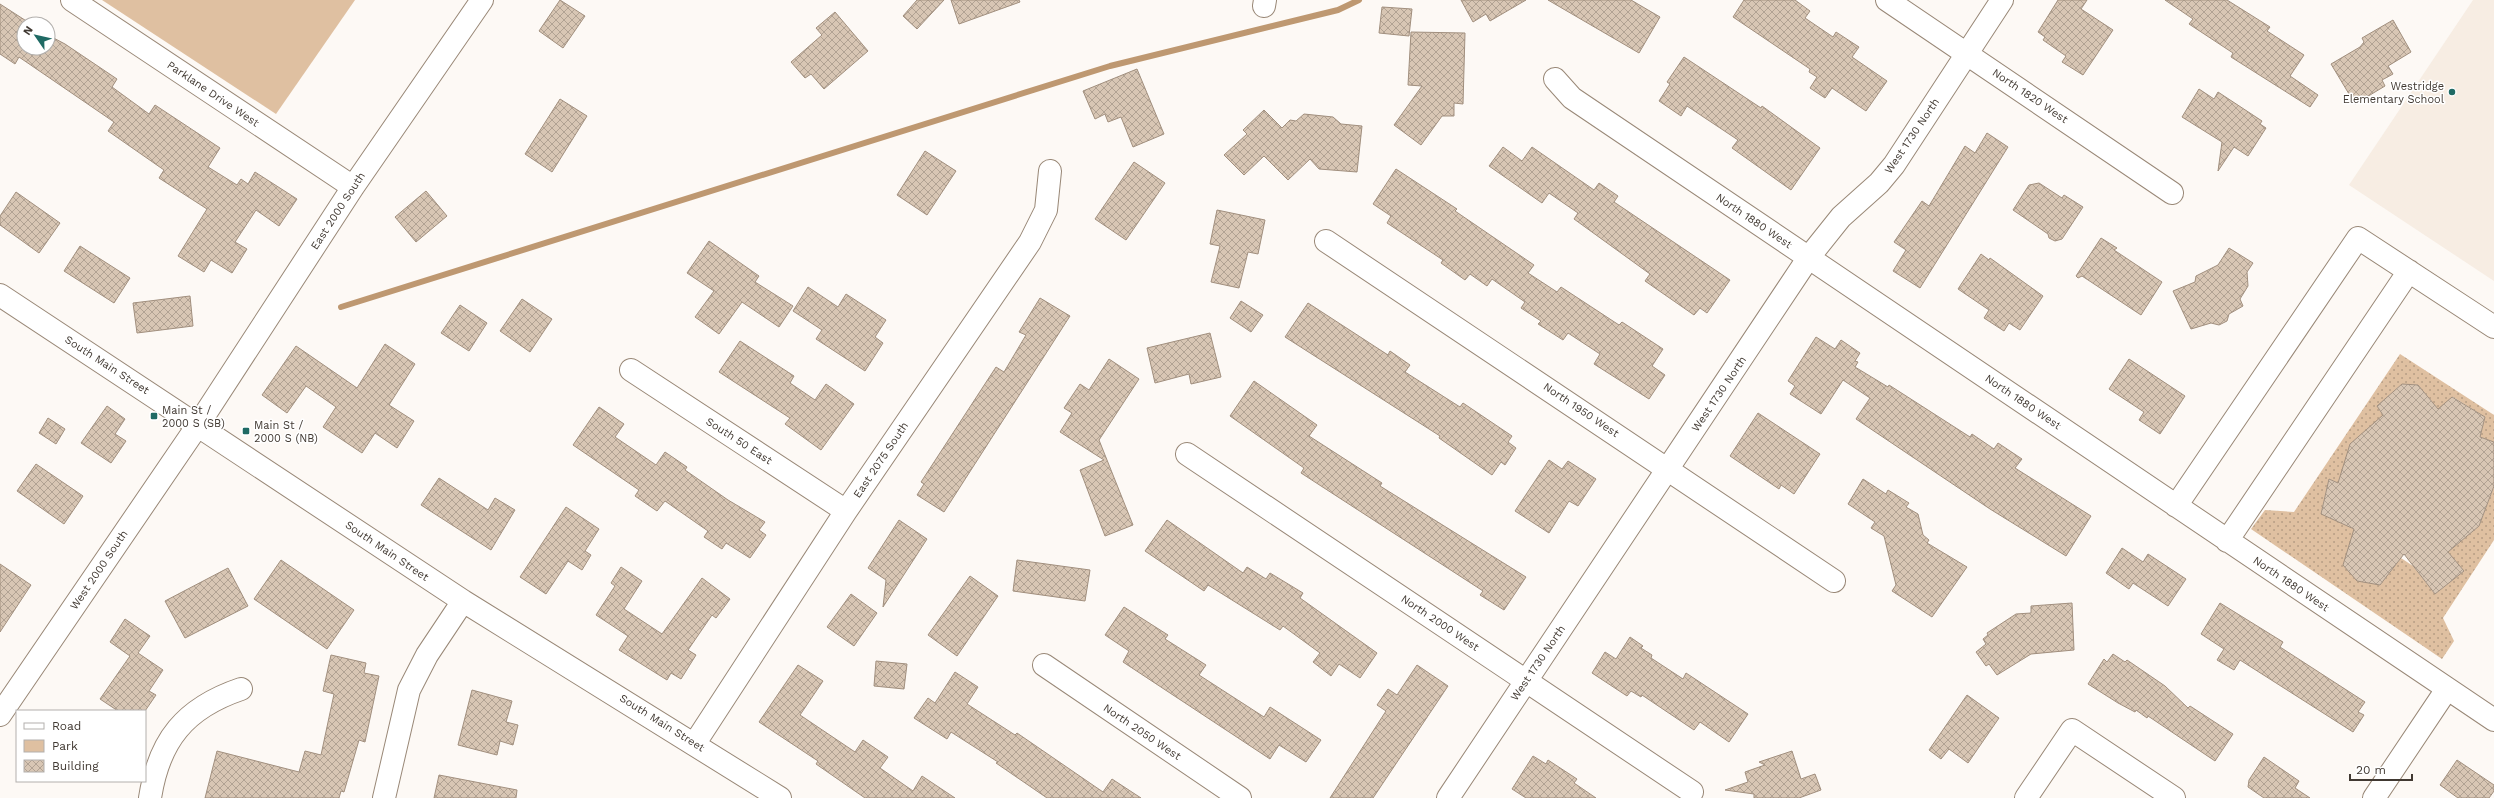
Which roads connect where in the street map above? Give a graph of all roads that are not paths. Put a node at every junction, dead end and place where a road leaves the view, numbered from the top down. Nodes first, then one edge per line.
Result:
1 (72, 0) edge
2 (482, 0) edge
3 (1887, 0) edge
4 (2002, 0) edge
5 (1967, 54) junction
6 (1556, 79) dead end
7 (1050, 171) dead end
8 (353, 187) junction
9 (2172, 193) dead end
10 (1326, 241) dead end
11 (1809, 257) junction
12 (2408, 271) junction
13 (0, 295) edge
14 (2494, 327) edge
15 (631, 370) dead end
16 (198, 424) junction
17 (1187, 454) dead end
18 (1669, 468) junction
19 (2176, 506) junction
20 (846, 511) junction
21 (2227, 541) junction
22 (1834, 581) dead end
23 (463, 601) junction
24 (1044, 666) dead end
25 (1526, 681) junction
26 (7, 689) edge
27 (241, 689) dead end
28 (2447, 689) junction
29 (0, 716) edge
30 (2494, 720) edge
31 (695, 743) junction
32 (1692, 792) dead end
33 (150, 798) edge
34 (384, 798) edge
35 (780, 798) edge
36 (1240, 798) edge
37 (1448, 798) edge
38 (2026, 798) edge
39 (2174, 798) edge
40 (2374, 798) edge

1 - 8 street, Parklane Drive West
2 - 8 street, East 2000 South
3 - 5 street, North 1820 West
4 - 5 street, West 1730 North
5 - 9 street, North 1820 West
5 - 11 street, West 1730 North
6 - 11 street, North 1880 West
7 - 20 street, East 2075 South
8 - 16 street, East 2000 South
10 - 18 street, North 1950 West
11 - 18 street, West 1730 North
11 - 19 street, North 1880 West
12 - 14 street
12 - 19 street
12 - 21 street
13 - 16 street, South Main Street
15 - 20 street, South 50 East
16 - 23 street, South Main Street
16 - 26 street, West 2000 South
17 - 25 street, North 2000 West
18 - 22 street, North 1950 West
18 - 25 street, West 1730 North
19 - 21 street, North 1880 West
20 - 31 street, East 2075 South
21 - 28 street, North 1880 West
23 - 31 street, South Main Street
23 - 34 street
24 - 36 street, North 2050 West
25 - 32 street, North 2000 West
25 - 37 street, West 1730 North
26 - 29 street, West 2000 South
27 - 33 street
28 - 30 street, North 1880 West
28 - 40 street
31 - 35 street, South Main Street
38 - 39 street

